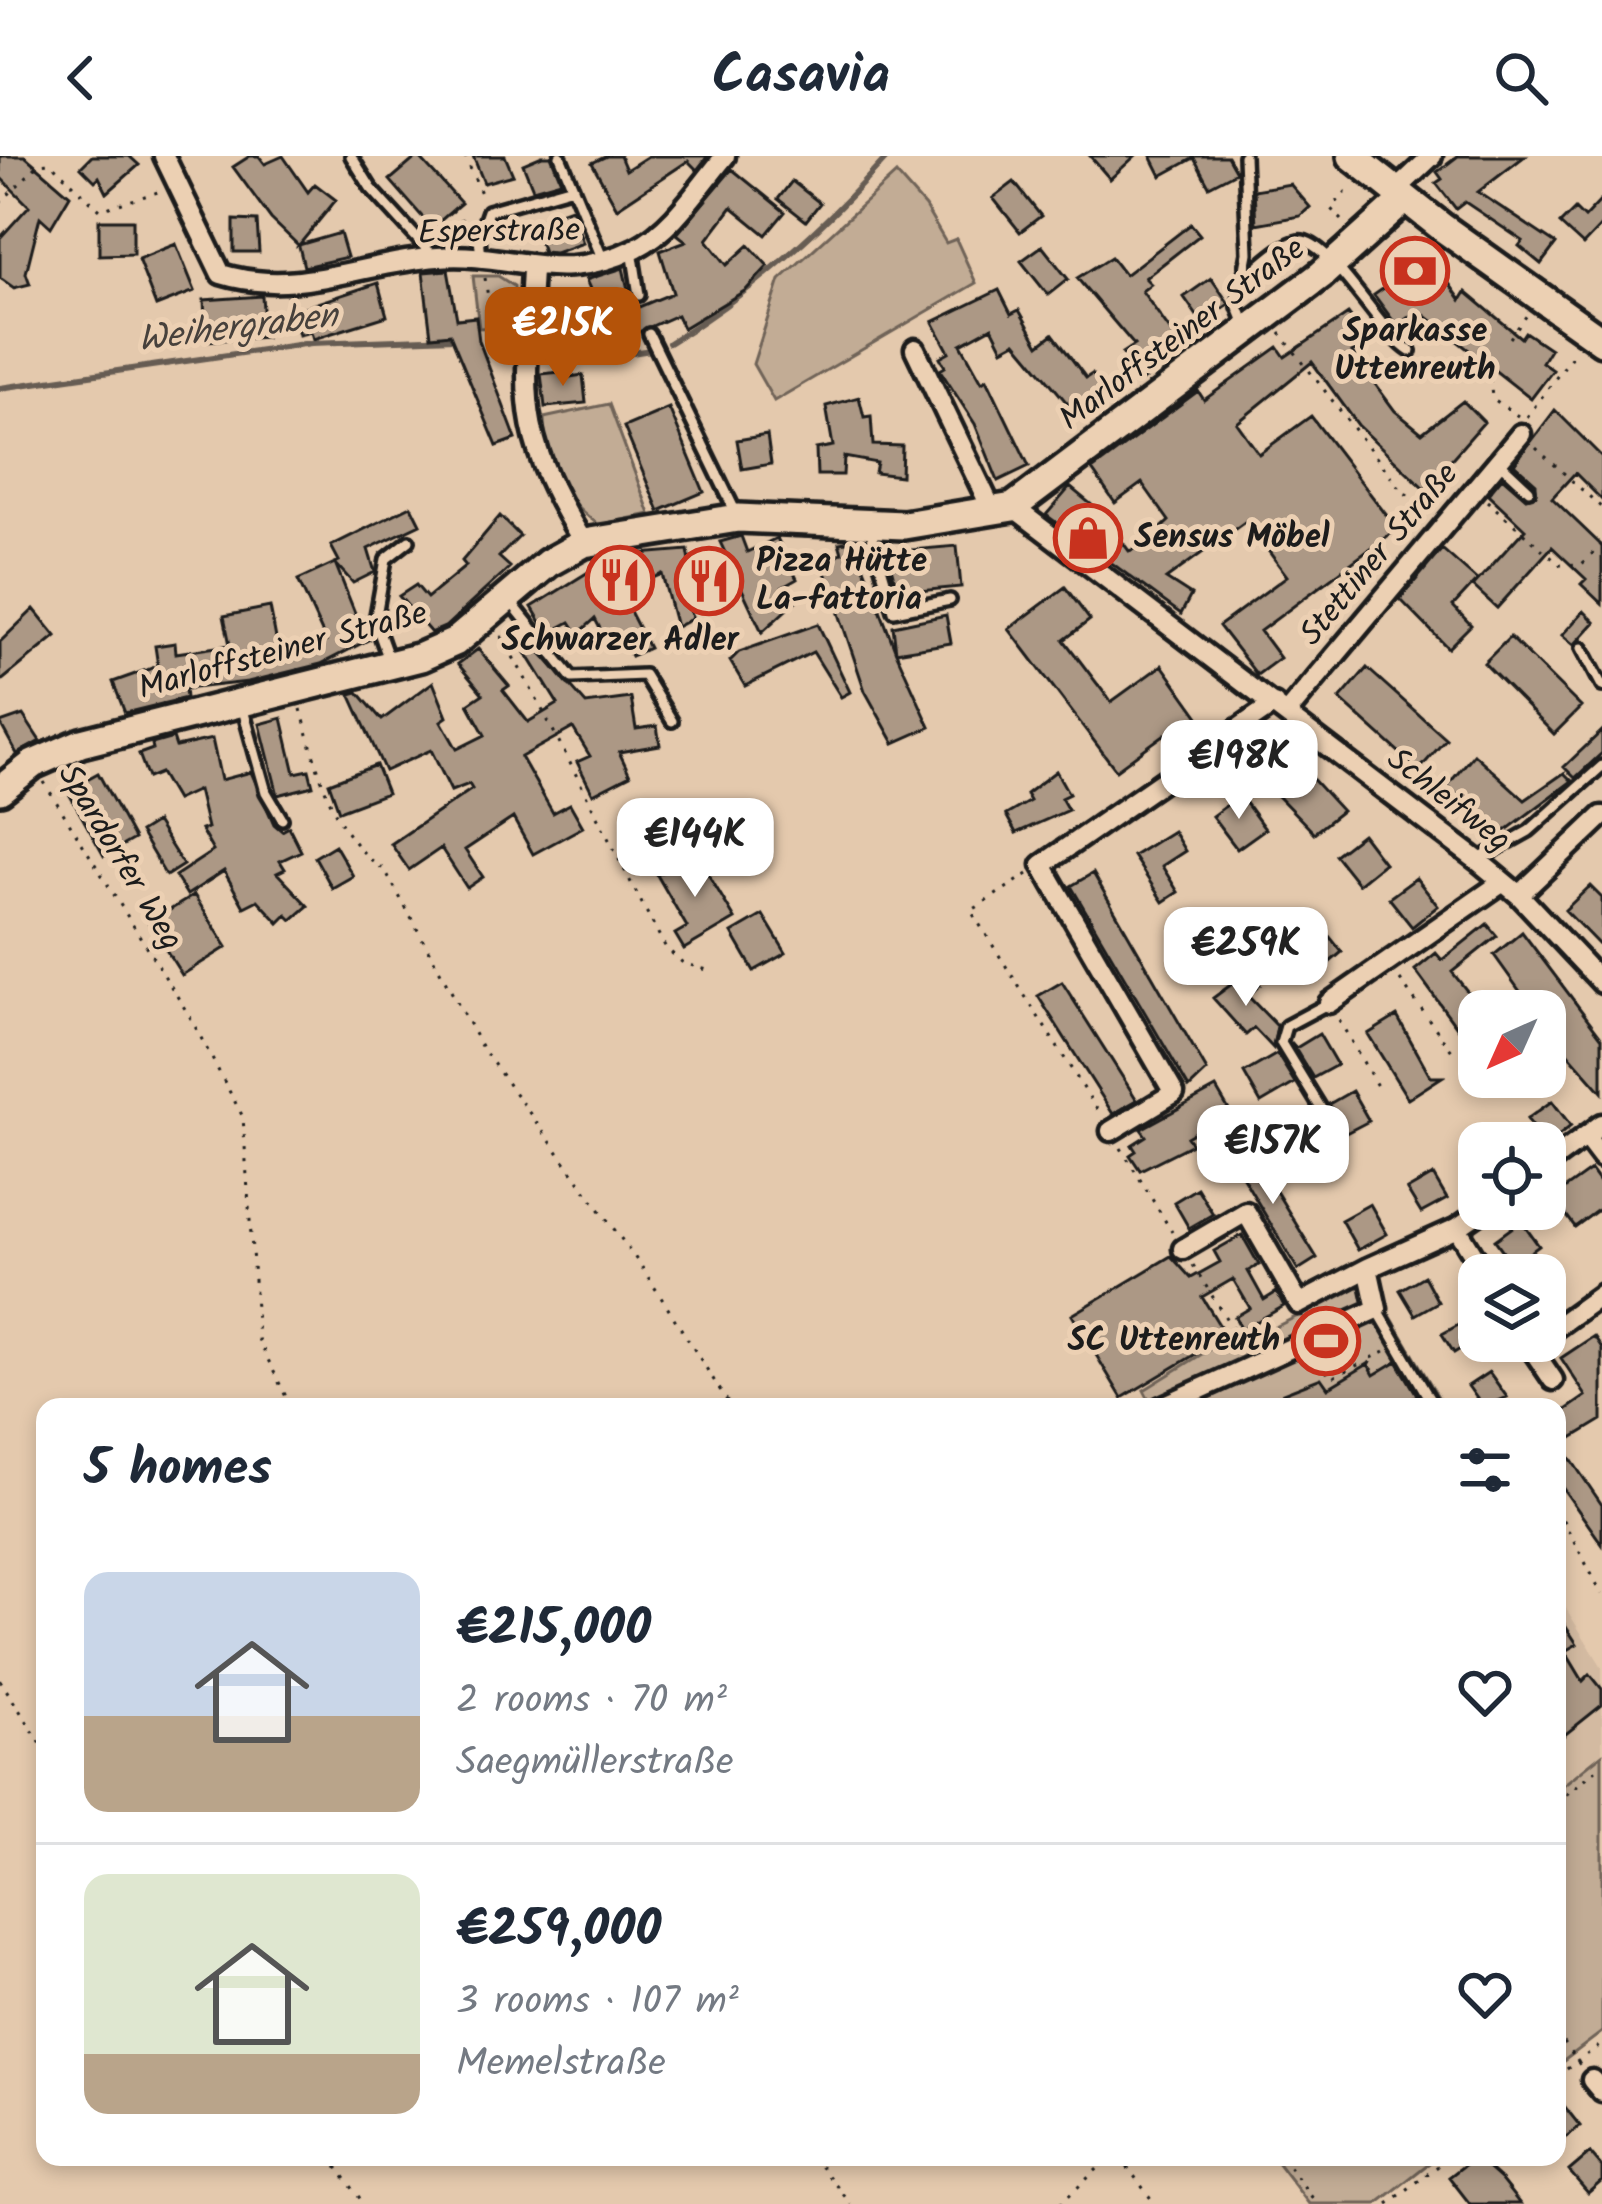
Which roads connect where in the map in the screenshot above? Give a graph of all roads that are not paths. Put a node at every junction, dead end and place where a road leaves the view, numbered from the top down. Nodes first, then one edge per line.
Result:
1 (164, 156) edge
2 (352, 156) edge
3 (560, 156) edge
4 (725, 156) edge
5 (1244, 156) edge
6 (1432, 156) edge
7 (1359, 162) edge
8 (573, 187) junction
9 (1400, 195) junction
10 (632, 250) junction
11 (434, 257) junction
12 (481, 259) junction
13 (603, 260) junction
14 (1335, 263) junction
15 (532, 269) junction
16 (1244, 279) junction
17 (639, 296) dead end
18 (1259, 324) junction
19 (649, 334) dead end
20 (1596, 336) edge
21 (915, 349) dead end
22 (1410, 351) dead end
23 (1521, 434) road end
24 (1498, 461) junction
25 (1529, 490) dead end
26 (1003, 511) junction
27 (738, 518) junction
28 (869, 523) junction
29 (409, 542) dead end
30 (584, 542) junction
31 (950, 600) dead end
32 (498, 606) junction
33 (1582, 648) dead end
34 (391, 664) junction
35 (1602, 686) edge
36 (241, 704) junction
37 (1280, 709) junction
38 (672, 722) dead end
39 (1602, 766) edge
40 (0, 790) edge
41 (1602, 816) edge
42 (282, 819) dead end
43 (1477, 860) junction
44 (1503, 882) junction
45 (1520, 895) junction
46 (1602, 982) edge
47 (1329, 1003) joint
48 (1328, 1120) dead end
49 (1602, 1124) edge
50 (1111, 1131) dead end
51 (1586, 1137) junction
52 (1566, 1151) edge
53 (1602, 1158) edge
54 (1456, 1228) joint
55 (1183, 1249) dead end
56 (1473, 1254) edge
57 (1368, 1268) junction
58 (1602, 1294) edge
59 (1377, 1310) junction
60 (1566, 1319) edge
61 (1545, 1362) edge
62 (1553, 1380) dead end
63 (1182, 1398) edge
64 (1429, 1398) edge

1 - 11 street, Esperstraße
2 - 11 lane
3 - 8 lane
4 - 10 street, Esperstraße
5 - 16 lane
6 - 9 street
7 - 9 street
8 - 12 lane
8 - 13 lane
9 - 14 street, Marloffsteiner Straße
9 - 20 street
10 - 13 street, Esperstraße
10 - 17 lane
11 - 12 street, Esperstraße
12 - 15 street, Esperstraße
13 - 15 street, Esperstraße
14 - 16 lane
14 - 18 street, Marloffsteiner Straße
14 - 22 lane
15 - 30 street
16 - 18 lane
18 - 26 street, Marloffsteiner Straße
19 - 27 lane
21 - 26 street
23 - 24 street, Stettiner Straße
24 - 25 lane
24 - 37 street, Stettiner Straße
26 - 28 street, Marloffsteiner Straße
26 - 37 street, Schleifweg
27 - 28 street, Marloffsteiner Straße
27 - 30 street, Marloffsteiner Straße
28 - 31 lane
29 - 34 lane
30 - 32 street, Marloffsteiner Straße
32 - 34 street, Marloffsteiner Straße
32 - 38 lane
33 - 35 lane
34 - 36 street, Marloffsteiner Straße
36 - 40 street, Marloffsteiner Straße
36 - 42 lane
37 - 43 street, Schleifweg
37 - 50 street, Stettiner Straße
39 - 43 lane
41 - 45 street
43 - 44 street, Schleifweg
44 - 45 street, Schleifweg
44 - 47 street
45 - 46 street, Schleifweg
47 - 48 lane
49 - 51 street
51 - 52 street
51 - 53 street
54 - 56 street
54 - 57 street
55 - 57 street
57 - 59 street
58 - 60 street
59 - 63 street
59 - 64 lane
61 - 62 street

